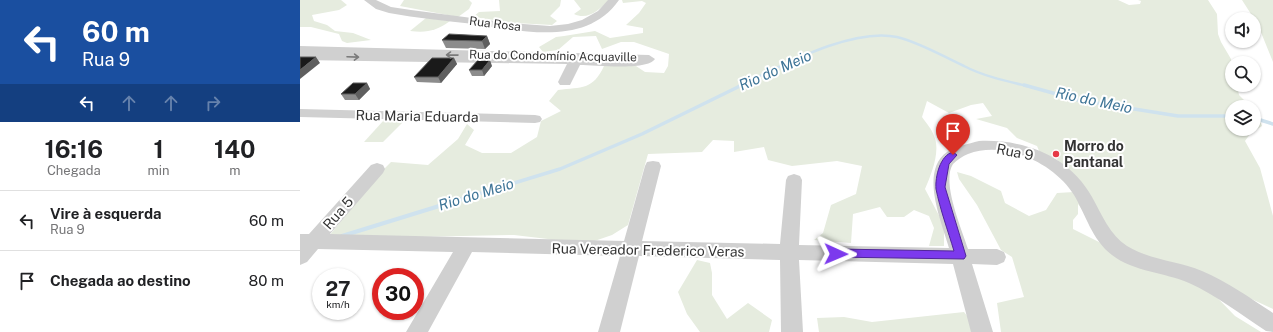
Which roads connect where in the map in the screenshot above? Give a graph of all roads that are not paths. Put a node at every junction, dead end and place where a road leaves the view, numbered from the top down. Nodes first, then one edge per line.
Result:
1 (369, 0) edge
2 (614, 0) edge
3 (300, 50) edge
4 (330, 54) junction
5 (300, 56) edge
6 (565, 82) dead end
7 (300, 113) edge
8 (534, 119) dead end
9 (653, 166) dead end
10 (377, 169) dead end
11 (794, 180) dead end
12 (307, 242) edge
13 (467, 245) junction
14 (631, 249) junction
15 (789, 253) junction
16 (960, 256) junction
17 (300, 257) edge
18 (997, 257) dead end
19 (1273, 324) edge
20 (417, 332) edge
21 (608, 332) edge
22 (792, 332) edge
23 (982, 332) edge

1 - 2 street, Rua Rosa
3 - 4 street, Rua do Condomínio Acquaville
4 - 5 street, Rua do Condomínio Acquaville
4 - 6 street, Rua do Condomínio Acquaville
7 - 8 street, Rua Maria Eduarda
9 - 14 street
10 - 12 street, Rua 5
11 - 15 street
12 - 13 street, Rua Vereador Frederico Veras
12 - 17 street, Rua 5
13 - 14 street, Rua Vereador Frederico Veras
13 - 20 street
14 - 15 street, Rua Vereador Frederico Veras
14 - 21 street
15 - 16 street, Rua Vereador Frederico Veras
15 - 22 street
16 - 18 street, Rua Vereador Frederico Veras
16 - 19 street, Rua 9
16 - 23 street, Rua 9

